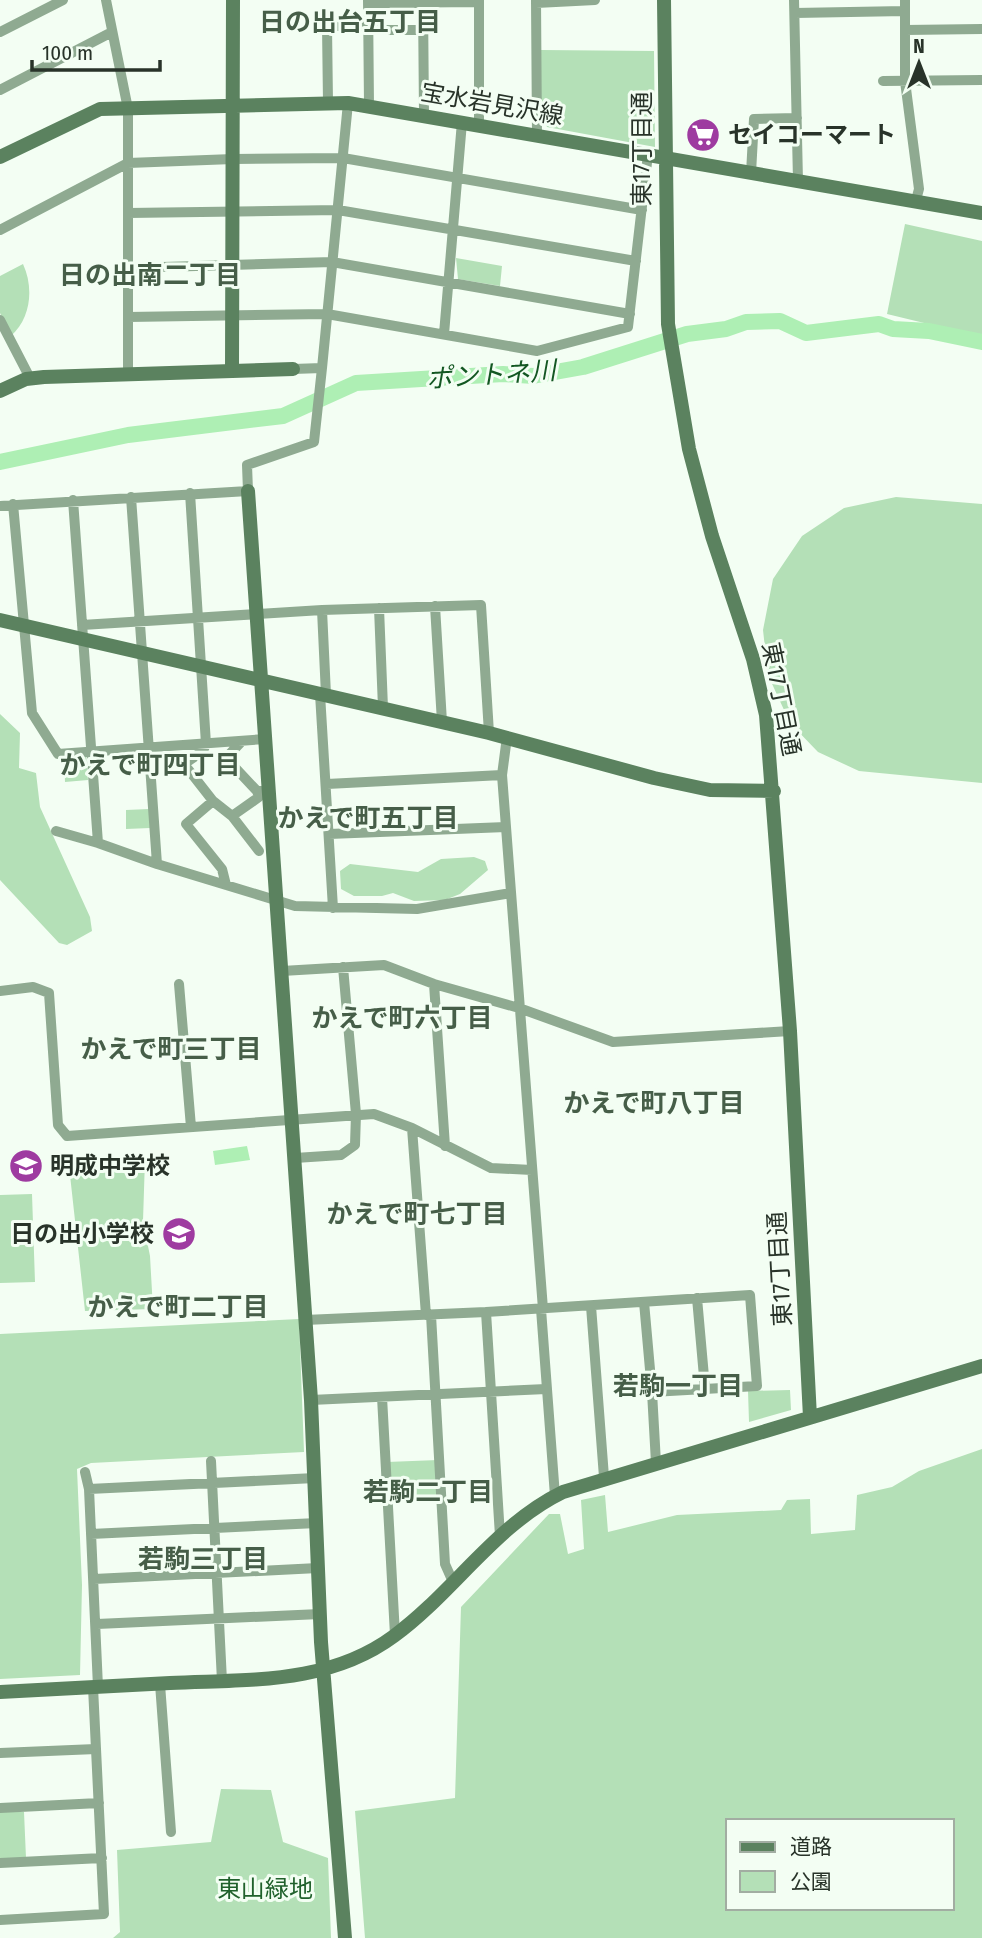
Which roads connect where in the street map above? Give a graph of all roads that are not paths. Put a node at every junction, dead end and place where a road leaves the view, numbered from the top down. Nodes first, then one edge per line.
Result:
1 (63, 0) edge
2 (106, 0) edge
3 (233, 0) edge
4 (595, 0) edge
5 (664, 0) edge
6 (794, 0) edge
7 (368, 1) edge
8 (479, 1) edge
9 (536, 1) edge
10 (423, 2) junction
11 (905, 5) edge
12 (794, 13) junction
13 (369, 28) junction
14 (982, 29) edge
15 (424, 30) junction
16 (905, 30) junction
17 (0, 32) edge
18 (113, 32) junction
19 (982, 80) edge
20 (883, 81) dead end
21 (905, 81) junction
22 (0, 90) edge
23 (328, 103) junction
24 (348, 103) junction
25 (232, 106) junction
26 (369, 106) junction
27 (128, 109) junction
28 (424, 115) junction
29 (796, 118) junction
30 (462, 122) junction
31 (479, 125) junction
32 (537, 135) junction
33 (648, 155) junction
34 (0, 157) edge
35 (665, 157) junction
36 (343, 158) junction
37 (233, 159) junction
38 (128, 163) junction
39 (751, 173) junction
40 (458, 177) junction
41 (798, 181) junction
42 (916, 200) junction
43 (338, 210) junction
44 (642, 210) junction
45 (233, 212) junction
46 (128, 213) junction
47 (982, 213) edge
48 (0, 229) edge
49 (452, 230) junction
50 (636, 261) junction
51 (332, 262) junction
52 (233, 265) junction
53 (128, 268) junction
54 (448, 282) junction
55 (327, 314) junction
56 (630, 314) junction
57 (232, 315) junction
58 (128, 317) junction
59 (0, 320) edge
60 (444, 334) junction
61 (322, 368) junction
62 (293, 369) joint
63 (232, 371) junction
64 (128, 374) junction
65 (30, 379) junction
66 (0, 391) edge
67 (248, 491) junction
68 (190, 493) junction
69 (131, 497) junction
70 (74, 500) junction
71 (13, 504) junction
72 (0, 506) edge
73 (435, 606) junction
74 (379, 608) junction
75 (322, 610) junction
76 (257, 616) junction
77 (199, 619) junction
78 (0, 620) edge
79 (141, 621) junction
80 (23, 625) junction
81 (82, 632) junction
82 (142, 653) junction
83 (202, 666) junction
84 (261, 680) junction
85 (323, 694) junction
86 (383, 708) junction
87 (442, 722) junction
88 (489, 733) junction
89 (507, 737) junction
90 (265, 739) junction
91 (242, 741) junction
92 (206, 744) junction
93 (148, 748) junction
94 (91, 752) junction
95 (502, 775) junction
96 (327, 784) junction
97 (774, 791) junction
98 (263, 792) junction
99 (213, 801) junction
100 (232, 816) junction
101 (506, 827) junction
102 (56, 831) dead end
103 (329, 834) junction
104 (98, 842) junction
105 (259, 851) dead end
106 (157, 863) junction
107 (226, 885) junction
108 (511, 893) junction
109 (277, 902) junction
110 (333, 908) junction
111 (343, 967) junction
112 (282, 971) junction
113 (179, 984) dead end
114 (434, 984) junction
115 (0, 991) edge
116 (519, 1008) junction
117 (790, 1031) junction
118 (356, 1114) junction
119 (292, 1118) junction
120 (191, 1127) junction
121 (412, 1128) junction
122 (445, 1146) junction
123 (295, 1158) junction
124 (532, 1170) junction
125 (697, 1298) junction
126 (644, 1302) junction
127 (591, 1306) junction
128 (542, 1309) junction
129 (486, 1312) junction
130 (428, 1315) junction
131 (305, 1320) junction
132 (982, 1366) edge
133 (705, 1388) junction
134 (546, 1390) junction
135 (491, 1392) junction
136 (652, 1392) junction
137 (436, 1395) junction
138 (382, 1397) junction
139 (311, 1399) junction
140 (810, 1417) junction
141 (211, 1461) dead end
142 (656, 1463) junction
143 (85, 1472) dead end
144 (315, 1478) junction
145 (604, 1478) junction
146 (212, 1482) junction
147 (89, 1489) junction
148 (555, 1496) junction
149 (317, 1523) junction
150 (215, 1527) junction
151 (91, 1534) junction
152 (500, 1536) junction
153 (318, 1569) junction
154 (216, 1573) junction
155 (94, 1579) junction
156 (453, 1582) junction
157 (320, 1614) junction
158 (219, 1620) junction
159 (97, 1624) junction
160 (395, 1636) junction
161 (324, 1671) junction
162 (222, 1681) junction
163 (160, 1684) junction
164 (95, 1687) junction
165 (0, 1692) edge
166 (96, 1749) junction
167 (0, 1753) edge
168 (99, 1803) junction
169 (0, 1808) edge
170 (171, 1832) dead end
171 (102, 1858) junction
172 (0, 1863) edge
173 (0, 1920) edge
174 (345, 1938) edge

1 - 17 street
2 - 18 street
3 - 25 street
4 - 9 street
5 - 35 street, 東17丁目通
6 - 12 street
7 - 10 street
7 - 13 street
8 - 10 street
8 - 31 street
9 - 32 street
10 - 15 street
11 - 12 street
11 - 16 street
12 - 29 street
13 - 15 street
13 - 23 street
13 - 26 street
14 - 16 street
15 - 28 street
16 - 21 street
18 - 22 street
18 - 27 street
19 - 21 street
20 - 21 street
21 - 42 street
23 - 24 street, 宝水岩見沢線
23 - 25 street, 宝水岩見沢線
24 - 26 street, 宝水岩見沢線
24 - 36 street
25 - 27 street, 宝水岩見沢線
25 - 37 street
26 - 28 street, 宝水岩見沢線
27 - 34 street, 宝水岩見沢線
27 - 38 street
28 - 30 street, 宝水岩見沢線
29 - 39 street
29 - 41 street
30 - 31 street, 宝水岩見沢線
30 - 40 street
31 - 32 street, 宝水岩見沢線
32 - 33 street, 宝水岩見沢線
33 - 35 street, 宝水岩見沢線
33 - 44 street
35 - 39 street, 宝水岩見沢線
35 - 97 street, 東17丁目通
36 - 37 street
36 - 40 street
36 - 43 street
37 - 38 street
37 - 45 street
38 - 46 street
38 - 48 street
39 - 41 street, 宝水岩見沢線
40 - 44 street
40 - 49 street
41 - 42 street, 宝水岩見沢線
42 - 47 street, 宝水岩見沢線
43 - 45 street
43 - 49 street
43 - 51 street
44 - 50 street
45 - 46 street
45 - 52 street
46 - 53 street
49 - 50 street
49 - 54 street
50 - 56 street
51 - 52 street
51 - 54 street
51 - 55 street
52 - 53 street
52 - 57 street
53 - 58 street
54 - 56 street
54 - 60 street
55 - 57 street
55 - 60 street
55 - 61 street
56 - 60 street
57 - 58 street
57 - 63 street
58 - 64 street
59 - 65 street
61 - 62 street
61 - 67 street
62 - 63 street
63 - 64 street
64 - 65 street
65 - 66 street
67 - 68 street
67 - 76 street
68 - 69 street
68 - 77 street
69 - 70 street
69 - 79 street
70 - 71 street
70 - 81 street
71 - 72 street
71 - 80 street
73 - 74 street
73 - 87 street
73 - 88 street
74 - 75 street
74 - 86 street
75 - 76 street
75 - 85 street
76 - 77 street
76 - 84 street
77 - 79 street
77 - 83 street
78 - 80 street
79 - 81 street
79 - 82 street
80 - 81 street
80 - 94 street
81 - 82 street
81 - 94 street
82 - 83 street
82 - 93 street
83 - 84 street
83 - 92 street
84 - 85 street
84 - 90 street
85 - 86 street
85 - 96 street
86 - 87 street
87 - 88 street
88 - 89 street
89 - 95 street
89 - 97 street
90 - 91 street
90 - 98 street
91 - 92 street
91 - 98 street
92 - 93 street
92 - 99 street
93 - 94 street
93 - 106 street
94 - 104 street
95 - 96 street
95 - 101 street
96 - 103 street
97 - 117 street, 東17丁目通
98 - 100 street
98 - 109 street
99 - 100 street
99 - 107 street
100 - 105 street
101 - 103 street
101 - 108 street
102 - 104 street
103 - 110 street
104 - 106 street
106 - 107 street
107 - 109 street
108 - 110 street
108 - 116 street
109 - 110 street
109 - 112 street
111 - 112 street
111 - 114 street
111 - 118 street
112 - 119 street
113 - 120 street
114 - 116 street
114 - 122 street
115 - 120 street
116 - 117 street
116 - 124 street
117 - 140 street, 東17丁目通
118 - 119 street
118 - 121 street
118 - 123 street
119 - 120 street
119 - 123 street
121 - 122 street
121 - 130 street
122 - 124 street
123 - 131 street
124 - 128 street
125 - 126 street
125 - 133 street
125 - 133 street
126 - 127 street
126 - 136 street
127 - 128 street
127 - 145 street
128 - 129 street
128 - 134 street
129 - 130 street
129 - 135 street
130 - 131 street
130 - 137 street
131 - 139 street
132 - 140 street
133 - 136 street
134 - 135 street
134 - 148 street
135 - 137 street
135 - 152 street
136 - 142 street
137 - 138 street
137 - 156 street
138 - 139 street
138 - 160 street
139 - 144 street
140 - 142 street
141 - 146 street
142 - 145 street
143 - 147 street
144 - 146 street
144 - 149 street
145 - 148 street
146 - 147 street
146 - 150 street
147 - 151 street
148 - 152 street
149 - 150 street
149 - 153 street
150 - 151 street
150 - 154 street
151 - 155 street
152 - 156 street
153 - 154 street
153 - 157 street
154 - 155 street
154 - 158 street
155 - 159 street
156 - 160 street
157 - 158 street
157 - 161 street
158 - 159 street
158 - 162 street
159 - 164 street
160 - 161 street
161 - 162 street
161 - 174 street
162 - 163 street
163 - 164 street
163 - 170 street
164 - 165 street
164 - 166 street
166 - 167 street
166 - 168 street
168 - 169 street
168 - 171 street
171 - 172 street
171 - 173 street

